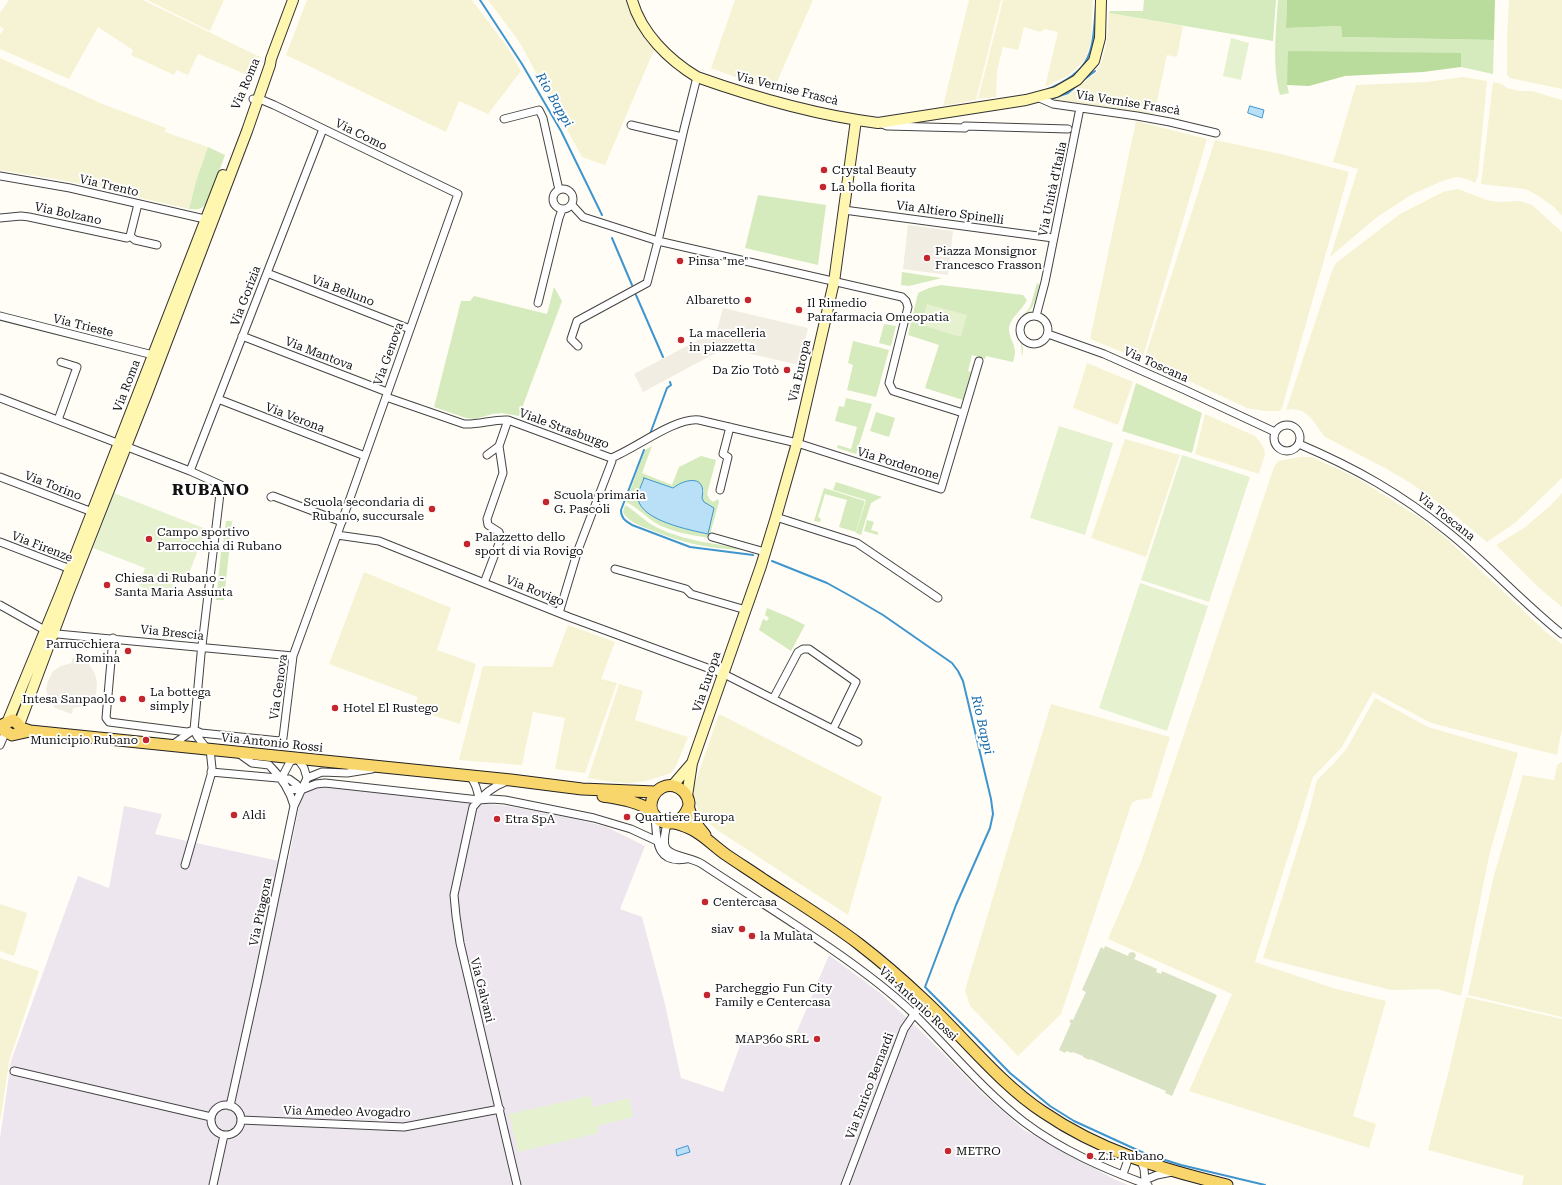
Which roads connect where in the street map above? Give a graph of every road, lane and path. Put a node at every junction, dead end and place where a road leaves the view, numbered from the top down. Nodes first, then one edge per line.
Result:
1 (293, 0) edge
2 (632, 0) edge
3 (1101, 0) edge
4 (697, 77) junction
5 (1037, 97) junction
6 (255, 99) junction
7 (1079, 113) dead end
8 (504, 119) dead end
9 (856, 120) junction
10 (878, 123) junction
11 (631, 125) dead end
12 (323, 129) junction
13 (1068, 129) dead end
14 (1216, 133) dead end
15 (682, 137) junction
16 (0, 176) edge
17 (559, 190) junction
18 (458, 194) joint
19 (138, 204) junction
20 (572, 205) junction
21 (562, 210) junction
22 (844, 210) junction
23 (0, 218) edge
24 (209, 220) junction
25 (130, 236) junction
26 (1053, 238) junction
27 (658, 241) junction
28 (157, 245) dead end
29 (267, 273) junction
30 (834, 282) junction
31 (538, 303) dead end
32 (0, 316) edge
33 (1036, 316) junction
34 (410, 329) junction
35 (1048, 334) junction
36 (242, 336) junction
37 (578, 346) dead end
38 (157, 356) junction
39 (979, 361) dead end
40 (61, 362) dead end
41 (386, 395) junction
42 (0, 398) edge
43 (218, 399) junction
44 (963, 413) junction
45 (58, 420) junction
46 (508, 420) junction
47 (730, 427) junction
48 (1275, 432) junction
49 (797, 443) junction
50 (1299, 444) junction
51 (122, 446) junction
52 (498, 446) junction
53 (487, 455) dead end
54 (365, 456) junction
55 (611, 458) junction
56 (190, 472) junction
57 (0, 477) edge
58 (720, 490) dead end
59 (270, 497) dead end
60 (95, 513) junction
61 (776, 518) junction
62 (342, 522) junction
63 (337, 535) junction
64 (712, 537) dead end
65 (0, 542) edge
66 (764, 557) junction
67 (615, 569) dead end
68 (73, 570) junction
69 (484, 583) junction
70 (938, 598) dead end
71 (0, 605) edge
72 (746, 610) junction
73 (559, 613) junction
74 (50, 631) junction
75 (1562, 634) edge
76 (113, 638) junction
77 (202, 647) junction
78 (292, 656) junction
79 (724, 674) junction
80 (773, 699) junction
81 (9, 729) edge
82 (833, 729) junction
83 (195, 733) junction
84 (280, 741) joint
85 (858, 742) dead end
86 (0, 745) edge
87 (172, 745) junction
88 (187, 747) junction
89 (208, 749) junction
90 (236, 752) junction
91 (297, 758) junction
92 (692, 762) junction
93 (382, 768) junction
94 (211, 772) junction
95 (470, 776) junction
96 (307, 778) junction
97 (281, 779) junction
98 (511, 780) junction
99 (673, 786) junction
100 (288, 789) junction
101 (582, 789) junction
102 (301, 790) junction
103 (655, 792) junction
104 (687, 796) junction
105 (479, 800) junction
106 (294, 806) junction
107 (688, 808) junction
108 (654, 814) junction
109 (671, 823) junction
110 (709, 840) junction
111 (657, 841) junction
112 (688, 858) junction
113 (185, 865) dead end
114 (924, 1000) junction
115 (913, 1014) junction
116 (14, 1071) dead end
117 (230, 1106) junction
118 (500, 1109) junction
119 (211, 1117) junction
120 (241, 1120) junction
121 (224, 1135) junction
122 (1129, 1157) junction
123 (1141, 1161) junction
124 (1173, 1172) junction
125 (1123, 1174) junction
126 (1129, 1181) edge
127 (1146, 1183) edge
128 (213, 1185) edge
129 (518, 1185) edge
130 (845, 1185) edge
131 (1227, 1185) edge

1 - 6 street, Via Roma
2 - 4 street, Via Vernise Frascà
3 - 5 street, Via Vernise Frascà
4 - 9 street, Via Vernise Frascà
4 - 15 street
5 - 10 street, Via Vernise Frascà
5 - 14 street, Via Vernise Frascà
6 - 12 street, Via Como
6 - 24 street, Via Roma
7 - 26 street, Via Unità d'Italia
8 - 17 street
9 - 10 street, Via Vernise Frascà
9 - 22 street, Via Europa
10 - 13 street, Via Vernise Frascà
11 - 15 street
12 - 18 street, Via Como
12 - 29 street, Via Gorizia
15 - 27 street
16 - 19 street, Via Trento
17 - 20 street
17 - 21 street
18 - 34 street, Via Genova
19 - 24 street, Via Trento
19 - 25 street
20 - 21 street
20 - 27 street
21 - 31 street
22 - 26 street, Via Altiero Spinelli
22 - 30 street, Via Europa
23 - 25 street, Via Bolzano
24 - 38 street, Via Roma
25 - 28 street, Via Bolzano
26 - 33 street, Via Unità d'Italia
27 - 30 street
27 - 37 street
29 - 34 street, Via Belluno
29 - 36 street, Via Gorizia
30 - 44 street
30 - 49 street, Via Europa
32 - 38 street, Via Trieste
33 - 35 street
33 - 35 street
34 - 41 street, Via Genova
35 - 48 street, Via Toscana
36 - 41 street, Via Mantova
36 - 43 street, Via Gorizia
38 - 51 street, Via Roma
39 - 44 street, Via Pordenone
40 - 45 street
41 - 46 street, Viale Strasburgo
41 - 54 street, Via Genova
42 - 45 street
43 - 54 street, Via Verona
43 - 56 street, Via Gorizia
44 - 49 street, Via Pordenone
45 - 51 street
46 - 52 street
46 - 55 street, Viale Strasburgo
47 - 49 street, Viale Strasburgo
47 - 55 street, Viale Strasburgo
47 - 58 street
48 - 50 street
48 - 50 street
49 - 61 street, Via Europa
50 - 75 street, Via Toscana
51 - 56 street
51 - 60 street, Via Roma
52 - 53 street
52 - 69 street
54 - 62 street, Via Genova
55 - 73 street
56 - 77 street
57 - 60 street, Via Torino
59 - 62 street
60 - 68 street, Via Roma
61 - 66 street, Via Europa
61 - 70 street
62 - 63 street, Via Genova
63 - 69 street, Via Rovigo
63 - 78 street, Via Genova
64 - 66 street
65 - 68 street, Via Firenze
66 - 72 street, Via Europa
67 - 72 street
68 - 74 street, Via Roma
69 - 73 street, Via Rovigo
71 - 74 street
72 - 79 street, Via Europa
73 - 79 street, Via Rovigo
74 - 76 street, Via Brescia
74 - 81 street, Via Roma
76 - 77 street, Via Brescia
76 - 83 street, Via Antonio Rossi
77 - 78 street, Via Brescia
77 - 83 street
78 - 84 street, Via Genova
79 - 80 street, Via Rovigo
79 - 92 street, Via Europa
80 - 82 street, Via Rovigo
80 - 82 street
81 - 86 street
81 - 87 main road, Via Antonio Rossi
82 - 85 street, Via Rovigo
83 - 84 street, Via Antonio Rossi
83 - 87 street
83 - 88 street
83 - 89 street
87 - 88 main road, Via Antonio Rossi
88 - 89 main road, Via Antonio Rossi
89 - 90 main road, Via Antonio Rossi
89 - 94 street
90 - 91 main road, Via Antonio Rossi
90 - 97 street
91 - 93 main road, Via Antonio Rossi
91 - 96 street
91 - 97 street
92 - 99 street, Via Europa
92 - 104 street, Via Europa
93 - 95 main road, Via Antonio Rossi
93 - 96 street
94 - 97 street
94 - 113 street
95 - 98 main road, Via Antonio Rossi
95 - 105 street
96 - 102 street, Via Pitagora
97 - 100 street
97 - 102 street
98 - 101 main road, Via Antonio Rossi
98 - 105 street
99 - 103 main road, Via Antonio Rossi
99 - 104 main road
100 - 102 street
100 - 106 street
101 - 103 main road, Via Antonio Rossi
101 - 108 main road, Via Antonio Rossi
102 - 105 street
102 - 106 street, Via Pitagora
103 - 108 main road, Via Antonio Rossi
104 - 107 main road, Via Antonio Rossi
105 - 111 street
105 - 118 street, Via Galvani
106 - 117 street, Via Pitagora
107 - 109 main road
107 - 110 main road, Via Antonio Rossi
108 - 109 main road, Via Antonio Rossi
108 - 111 street, Via Antonio Rossi
109 - 110 main road, Via Antonio Rossi
109 - 112 street, Via Antonio Rossi
110 - 114 main road, Via Antonio Rossi
111 - 112 street, Via Antonio Rossi
112 - 115 street, Via Antonio Rossi
114 - 115 street, Via Enrico Bernardi
114 - 122 main road, Via Antonio Rossi
115 - 125 street, Via Antonio Rossi
115 - 130 street, Via Enrico Bernardi
116 - 119 street
117 - 119 street
117 - 120 street
118 - 120 street, Via Amedeo Avogadro
118 - 129 street, Via Galvani
119 - 121 street
120 - 121 street
121 - 128 street
122 - 123 main road, Via Antonio Rossi
122 - 125 street
123 - 124 main road, Via Antonio Rossi
123 - 127 street
124 - 127 street
124 - 131 main road, Via Antonio Rossi
125 - 126 street, Via Antonio Rossi
126 - 127 street, Via Antonio Rossi

